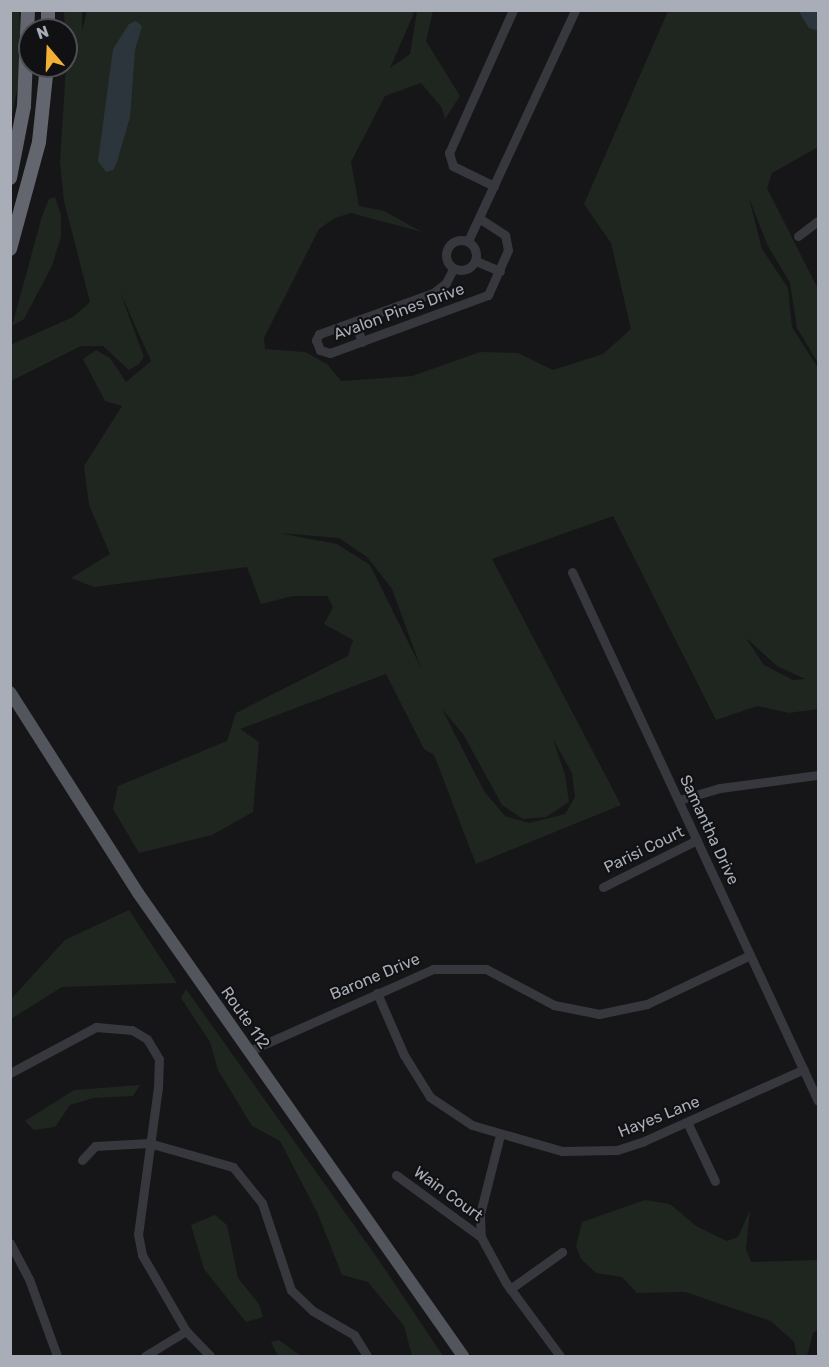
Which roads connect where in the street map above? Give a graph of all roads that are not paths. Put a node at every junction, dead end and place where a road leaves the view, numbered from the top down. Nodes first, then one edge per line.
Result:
1 (28, 10) edge
2 (513, 10) edge
3 (575, 10) edge
4 (45, 78) edge
5 (11, 176) edge
6 (32, 177) junction
7 (494, 186) junction
8 (479, 218) junction
9 (819, 221) edge
10 (798, 236) dead end
11 (468, 242) junction
12 (10, 249) edge
13 (476, 261) junction
14 (453, 269) junction
15 (500, 271) junction
16 (355, 321) junction
17 (362, 342) junction
18 (572, 572) dead end
19 (10, 692) edge
20 (15, 707) edge
21 (819, 775) edge
22 (679, 801) junction
23 (697, 840) junction
24 (603, 887) dead end
25 (750, 955) junction
26 (377, 993) junction
27 (249, 1051) junction
28 (804, 1069) junction
29 (10, 1073) edge
30 (819, 1101) edge
31 (688, 1124) junction
32 (500, 1135) junction
33 (149, 1143) junction
34 (82, 1160) dead end
35 (396, 1175) dead end
36 (714, 1181) dead end
37 (482, 1237) junction
38 (10, 1243) edge
39 (562, 1252) dead end
40 (510, 1289) junction
41 (186, 1331) junction
42 (57, 1356) edge
43 (145, 1356) edge
44 (210, 1356) edge
45 (367, 1356) edge
46 (464, 1356) edge
47 (560, 1356) edge

1 - 5 highway
2 - 7 street
3 - 7 street
4 - 6 highway
5 - 6 highway
6 - 12 highway
7 - 8 street
8 - 11 street
8 - 15 street, Avalon Pines Drive
9 - 10 street
11 - 13 street
11 - 14 street
13 - 14 street
13 - 15 street, Avalon Pines Drive
14 - 16 street, Avalon Pines Drive
15 - 17 street, Avalon Pines Drive
16 - 17 street
16 - 17 street, Avalon Pines Drive
18 - 22 street, Samantha Drive
19 - 20 main road, Route 112
20 - 27 main road, Route 112
21 - 22 street
22 - 23 street, Samantha Drive
23 - 24 street, Parisi Court
23 - 25 street, Samantha Drive
25 - 26 street, Barone Drive
25 - 28 street, Samantha Drive
26 - 27 street, Barone Drive
26 - 32 street, Hayes Lane
27 - 46 main road, Route 112
28 - 30 street, Samantha Drive
28 - 31 street, Hayes Lane
29 - 33 street
31 - 32 street, Hayes Lane
31 - 36 street
32 - 37 street
33 - 34 street
33 - 41 street
33 - 45 street
35 - 37 street, Wain Court
37 - 40 street
38 - 42 street
39 - 40 street
40 - 47 street
41 - 43 street
41 - 44 street

